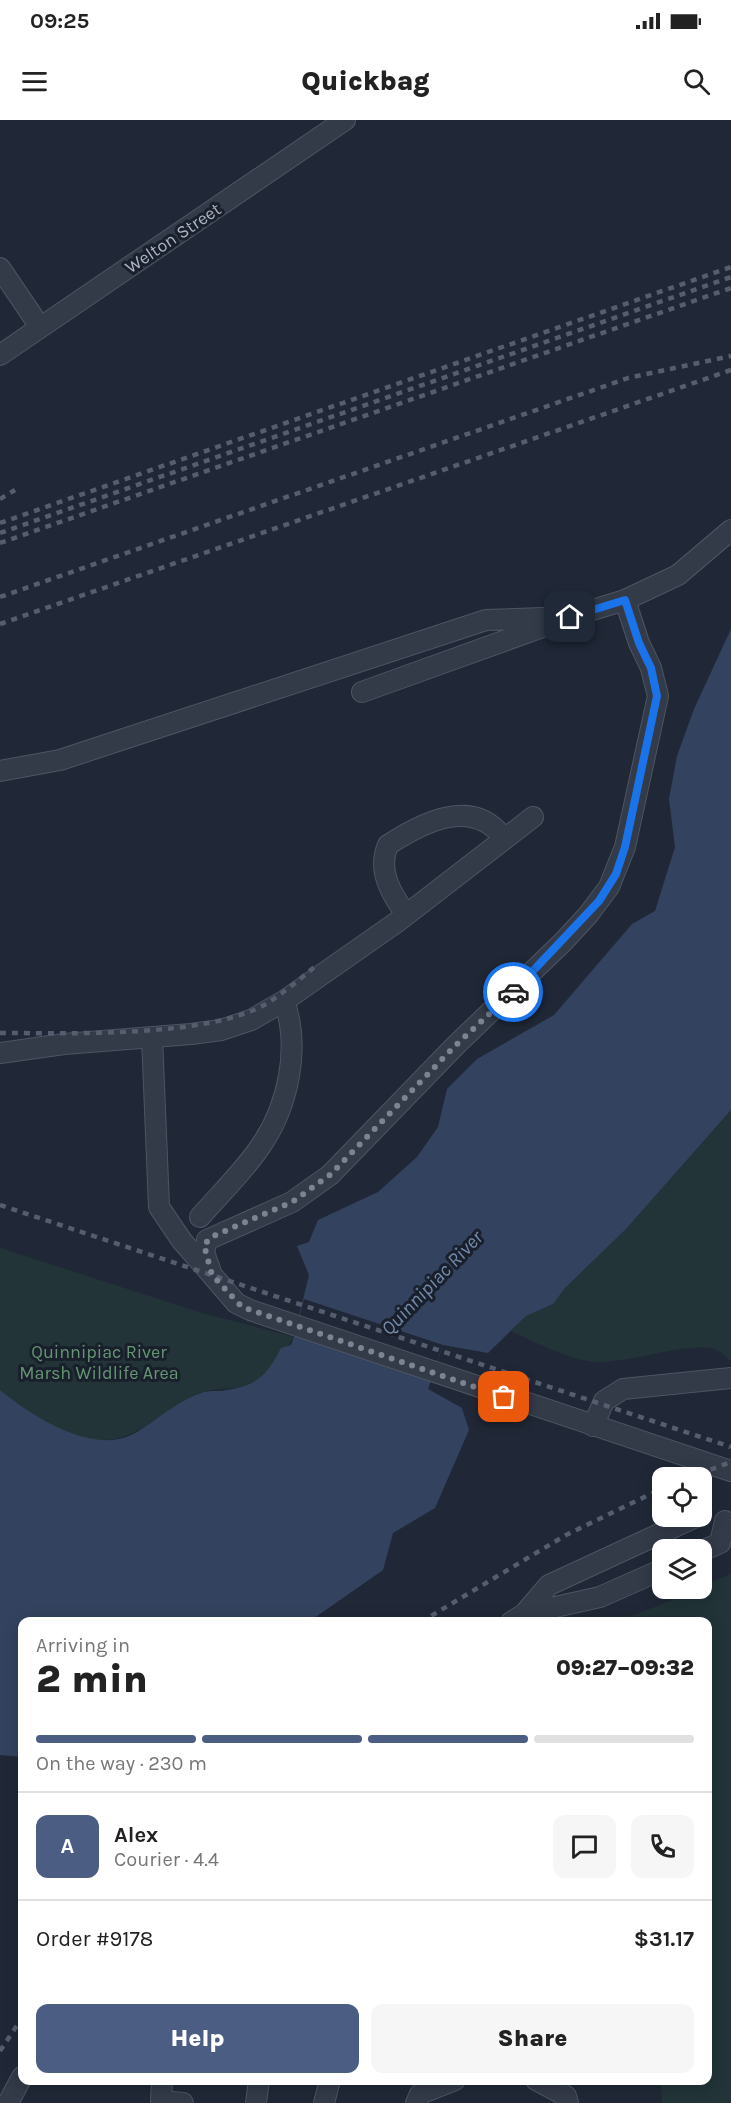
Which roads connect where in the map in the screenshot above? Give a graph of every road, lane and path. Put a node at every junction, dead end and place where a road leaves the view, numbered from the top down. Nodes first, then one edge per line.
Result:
1 (345, 120) edge
2 (0, 268) edge
3 (40, 327) junction
4 (0, 355) edge
5 (731, 530) edge
6 (625, 600) junction
7 (570, 617) junction
8 (362, 692) dead end
9 (0, 771) edge
10 (532, 817) dead end
11 (504, 839) junction
12 (406, 914) junction
13 (284, 1001) junction
14 (152, 1037) junction
15 (0, 1053) edge
16 (200, 1217) dead end
17 (212, 1275) junction
18 (731, 1378) edge
19 (593, 1426) junction
20 (731, 1471) edge
21 (712, 1518) edge
22 (728, 1520) edge
23 (676, 1527) edge
24 (712, 1547) edge
25 (652, 1574) edge
26 (519, 1617) edge
27 (522, 1617) edge
28 (18, 2084) edge
29 (162, 2085) edge
30 (258, 2085) edge
31 (329, 2085) edge
32 (442, 2085) edge
33 (545, 2085) edge
34 (161, 2102) edge
35 (8, 2103) edge
36 (183, 2103) edge
37 (256, 2103) edge
38 (324, 2103) edge
39 (416, 2103) edge
40 (568, 2103) edge

1 - 3 street, Welton Street
2 - 3 street
3 - 4 street, Welton Street
5 - 6 street
6 - 7 street
6 - 17 street
7 - 8 street
7 - 9 street
10 - 11 street
11 - 12 street
11 - 12 street
12 - 13 street
13 - 14 street
13 - 16 street
14 - 15 street
14 - 17 street
17 - 19 street
18 - 19 street
19 - 20 street
21 - 22 street
22 - 24 street
23 - 26 street
25 - 27 street
28 - 35 street
29 - 34 street
30 - 37 street
31 - 38 street
32 - 39 street
33 - 40 street
34 - 36 street

